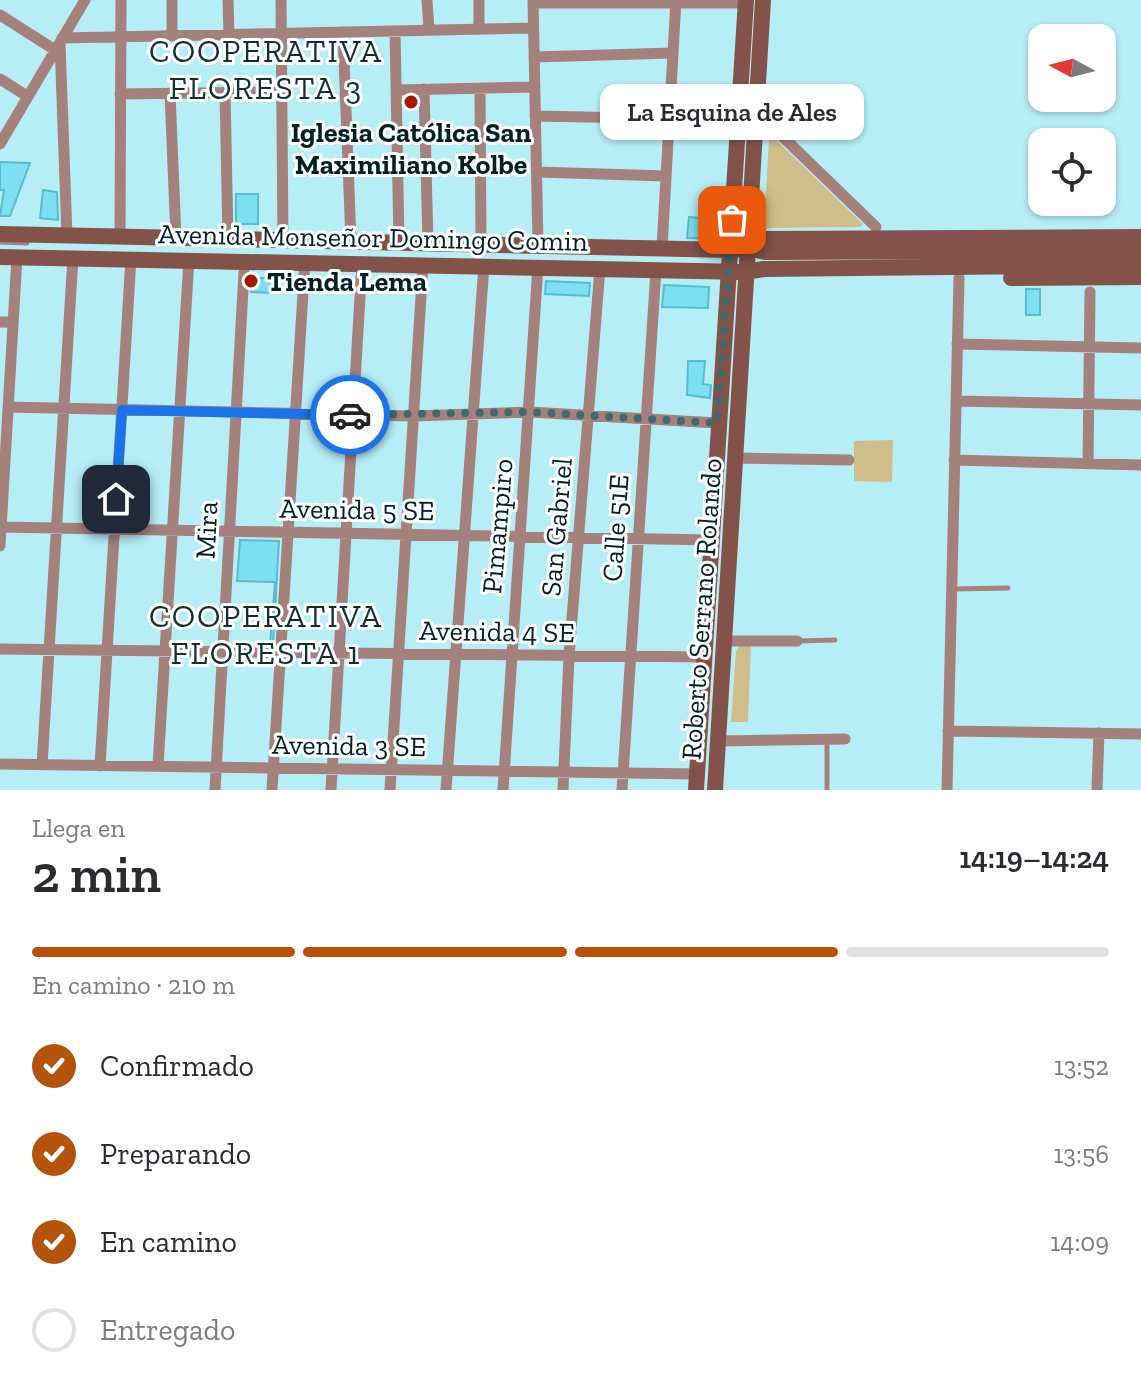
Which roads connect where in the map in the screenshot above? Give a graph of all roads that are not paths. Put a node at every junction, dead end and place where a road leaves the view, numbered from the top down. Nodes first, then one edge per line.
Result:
1 (85, 0) edge
2 (121, 0) edge
3 (172, 0) edge
4 (228, 0) edge
5 (281, 0) edge
6 (427, 0) edge
7 (479, 0) edge
8 (676, 0) edge
9 (533, 1) edge
10 (753, 1) edge
11 (0, 15) edge
12 (533, 28) junction
13 (479, 29) junction
14 (429, 30) junction
15 (395, 31) junction
16 (343, 32) junction
17 (281, 33) junction
18 (229, 34) junction
19 (172, 36) junction
20 (120, 37) junction
21 (59, 44) junction
22 (673, 53) junction
23 (534, 57) junction
24 (0, 79) edge
25 (535, 87) junction
26 (424, 89) junction
27 (480, 89) junction
28 (397, 90) junction
29 (225, 92) junction
30 (282, 92) junction
31 (170, 93) junction
32 (120, 94) junction
33 (27, 96) junction
34 (755, 110) junction
35 (535, 116) junction
36 (669, 118) junction
37 (738, 120) junction
38 (0, 144) edge
39 (537, 172) junction
40 (666, 176) junction
41 (876, 227) dead end
42 (0, 234) edge
43 (67, 236) junction
44 (1141, 237) edge
45 (120, 238) junction
46 (176, 238) junction
47 (228, 239) junction
48 (283, 240) junction
49 (0, 242) edge
50 (351, 242) junction
51 (399, 243) junction
52 (428, 243) junction
53 (481, 244) junction
54 (981, 244) junction
55 (538, 245) junction
56 (662, 248) junction
57 (1141, 250) edge
58 (0, 251) edge
59 (0, 257) edge
60 (17, 257) junction
61 (73, 257) junction
62 (131, 258) junction
63 (189, 259) junction
64 (737, 259) junction
65 (305, 261) junction
66 (362, 263) junction
67 (423, 264) junction
68 (484, 265) junction
69 (1141, 265) edge
70 (538, 266) junction
71 (600, 268) junction
72 (656, 270) junction
73 (244, 272) dead end
74 (1024, 272) junction
75 (1141, 277) edge
76 (959, 278) junction
77 (1090, 292) dead end
78 (0, 322) edge
79 (13, 322) junction
80 (957, 344) junction
81 (1089, 346) junction
82 (1141, 348) edge
83 (5, 381) edge
84 (956, 401) junction
85 (1089, 404) junction
86 (1141, 405) edge
87 (8, 407) junction
88 (64, 409) junction
89 (122, 410) junction
90 (180, 411) junction
91 (236, 412) junction
92 (472, 412) junction
93 (530, 412) junction
94 (296, 414) junction
95 (353, 415) junction
96 (588, 415) junction
97 (413, 416) junction
98 (646, 417) junction
99 (717, 423) junction
100 (3, 442) edge
101 (736, 458) junction
102 (849, 460) dead end
103 (954, 460) junction
104 (1088, 464) junction
105 (1141, 465) edge
106 (1, 501) edge
107 (1, 527) edge
108 (56, 528) junction
109 (114, 529) junction
110 (173, 530) junction
111 (230, 531) junction
112 (289, 532) junction
113 (346, 533) junction
114 (406, 534) junction
115 (462, 535) junction
116 (522, 536) junction
117 (579, 537) junction
118 (638, 538) junction
119 (712, 540) junction
120 (0, 546) edge
121 (1008, 588) dead end
122 (952, 589) junction
123 (835, 640) dead end
124 (725, 641) junction
125 (797, 641) joint
126 (0, 649) edge
127 (49, 649) junction
128 (107, 650) junction
129 (165, 651) junction
130 (223, 651) junction
131 (281, 652) junction
132 (339, 653) junction
133 (398, 654) junction
134 (454, 654) junction
135 (510, 655) junction
136 (569, 656) junction
137 (631, 656) junction
138 (705, 657) junction
139 (948, 731) junction
140 (1099, 733) junction
141 (1141, 734) edge
142 (827, 739) junction
143 (845, 739) dead end
144 (719, 741) junction
145 (0, 764) edge
146 (42, 765) junction
147 (100, 766) junction
148 (158, 766) junction
149 (217, 767) junction
150 (274, 768) junction
151 (332, 769) junction
152 (391, 770) junction
153 (447, 770) junction
154 (504, 771) junction
155 (563, 772) junction
156 (623, 773) junction
157 (697, 782) edge
158 (215, 790) edge
159 (272, 790) edge
160 (331, 790) edge
161 (390, 790) edge
162 (446, 790) edge
163 (503, 790) edge
164 (563, 790) edge
165 (622, 790) edge
166 (715, 790) edge
167 (827, 790) edge
168 (947, 790) edge
169 (1097, 790) edge

1 - 21 street
2 - 20 street
3 - 19 street
4 - 18 street
5 - 17 street
6 - 14 street
7 - 13 street
8 - 9 street
8 - 10 street
8 - 22 street
9 - 12 street
10 - 34 main road, Roberto Serrano Rolando
10 - 37 main road, Roberto Serrano Rolando
10 - 64 lane, Roberto Serrano Rolando
10 - 64 lane, Roberto Serrano Rolando
11 - 21 street
12 - 13 street
12 - 23 street
13 - 14 street
14 - 15 street
15 - 16 street
15 - 28 street
16 - 17 street
16 - 50 street
17 - 18 street
17 - 30 street
18 - 19 street
19 - 20 street
20 - 21 street
20 - 32 street
21 - 33 street
21 - 43 street
22 - 23 street
22 - 36 street
23 - 25 street
24 - 33 street
25 - 27 street
25 - 35 street
26 - 27 street
26 - 28 street
26 - 52 street
27 - 53 street
28 - 51 street
29 - 30 street
29 - 31 street
29 - 47 street
30 - 48 street
31 - 32 street
31 - 46 street
32 - 45 street
33 - 38 street
34 - 41 street
34 - 64 main road, Roberto Serrano Rolando
35 - 36 street
35 - 39 street
36 - 37 street
36 - 40 street
37 - 64 main road, Roberto Serrano Rolando
39 - 40 street
39 - 55 street
40 - 56 street
42 - 43 main road, Avenida Monseñor Domingo Comin
43 - 45 main road, Avenida Monseñor Domingo Comin
44 - 54 main road
45 - 46 main road, Avenida Monseñor Domingo Comin
46 - 47 main road, Avenida Monseñor Domingo Comin
47 - 48 main road, Avenida Monseñor Domingo Comin
48 - 50 main road, Avenida Monseñor Domingo Comin
49 - 64 lane, Avenida Monseñor Domingo Comin
50 - 51 main road, Avenida Monseñor Domingo Comin
51 - 52 main road, Avenida Monseñor Domingo Comin
52 - 53 main road, Avenida Monseñor Domingo Comin
53 - 55 main road, Avenida Monseñor Domingo Comin
54 - 57 main road
54 - 64 main road
55 - 56 main road, Avenida Monseñor Domingo Comin
56 - 64 main road, Avenida Monseñor Domingo Comin
58 - 64 lane, Avenida Monseñor Domingo Comin
59 - 60 main road, Avenida Monseñor Domingo Comin
60 - 61 main road, Avenida Monseñor Domingo Comin
60 - 79 street
61 - 62 main road, Avenida Monseñor Domingo Comin
61 - 88 street
62 - 63 main road, Avenida Monseñor Domingo Comin
62 - 89 street
63 - 65 main road, Avenida Monseñor Domingo Comin
63 - 90 street
64 - 72 main road, Avenida Monseñor Domingo Comin
64 - 74 main road
64 - 76 main road
64 - 99 main road, Roberto Serrano Rolando
64 - 101 main road, Roberto Serrano Rolando
65 - 66 main road, Avenida Monseñor Domingo Comin
65 - 94 street
66 - 67 main road, Avenida Monseñor Domingo Comin
66 - 95 street
67 - 68 main road, Avenida Monseñor Domingo Comin
67 - 97 street
68 - 70 main road, Avenida Monseñor Domingo Comin
68 - 92 street
69 - 74 main road
70 - 71 main road, Avenida Monseñor Domingo Comin
70 - 93 street, Pimampiro
71 - 72 main road, Avenida Monseñor Domingo Comin
71 - 96 street, San Gabriel
72 - 98 street, Calle 51E
73 - 91 street, Mira
74 - 75 main road
74 - 76 main road
76 - 80 street
77 - 81 street
78 - 79 street
79 - 83 street
80 - 81 street
80 - 84 street
81 - 82 street
81 - 85 street
83 - 87 street
84 - 85 street
84 - 103 street
85 - 86 street
85 - 104 street
87 - 88 street
87 - 100 street
88 - 89 street
88 - 108 street
89 - 90 street
89 - 109 street
90 - 91 street
90 - 110 street
91 - 94 street
91 - 111 street, Mira
92 - 93 street
92 - 97 street
92 - 115 street
93 - 96 street
93 - 116 street, Pimampiro
94 - 95 street
94 - 112 street
95 - 97 street
95 - 113 street
96 - 98 street
96 - 117 street, San Gabriel
97 - 114 street
98 - 99 street
98 - 118 street, Calle 51E
99 - 119 main road, Roberto Serrano Rolando
100 - 106 street
101 - 102 street
101 - 124 main road, Roberto Serrano Rolando
103 - 104 street
103 - 122 street
104 - 105 street
106 - 107 street
107 - 108 street, Avenida 5 SE
107 - 120 street
108 - 109 street, Avenida 5 SE
108 - 127 street
109 - 110 street, Avenida 5 SE
109 - 128 street
110 - 111 street, Avenida 5 SE
110 - 129 street
111 - 112 street, Avenida 5 SE
111 - 130 street, Mira
112 - 113 street, Avenida 5 SE
112 - 131 street
113 - 114 street, Avenida 5 SE
113 - 132 street
114 - 115 street, Avenida 5 SE
114 - 133 street
115 - 116 street, Avenida 5 SE
115 - 134 street
116 - 117 street, Avenida 5 SE
116 - 135 street, Pimampiro
117 - 118 street, Avenida 5 SE
117 - 136 street, San Gabriel
118 - 119 street, Avenida 5 SE
118 - 137 street, Calle 51E
119 - 138 main road, Roberto Serrano Rolando
121 - 122 lane
122 - 139 street
123 - 125 lane
124 - 125 street
124 - 144 main road, Roberto Serrano Rolando
126 - 127 street, Avenida 4 SE
127 - 128 street, Avenida 4 SE
127 - 146 street
128 - 129 street, Avenida 4 SE
128 - 147 street
129 - 130 street, Avenida 4 SE
129 - 148 street
130 - 131 street, Avenida 4 SE
130 - 149 street, Mira
131 - 132 street, Avenida 4 SE
131 - 150 street
132 - 133 street, Avenida 4 SE
132 - 151 street
133 - 134 street, Avenida 4 SE
133 - 152 street
134 - 135 street, Avenida 4 SE
134 - 153 street
135 - 136 street, Avenida 4 SE
135 - 154 street, Pimampiro
136 - 137 street, Avenida 4 SE
136 - 155 street, San Gabriel
137 - 138 street, Avenida 4 SE
137 - 156 street, Calle 51E
138 - 157 main road, Roberto Serrano Rolando
139 - 140 street
139 - 168 street
140 - 141 street
140 - 169 street
142 - 143 street
142 - 144 street
142 - 167 lane
144 - 166 main road, Roberto Serrano Rolando
145 - 146 street, Avenida 3 SE
146 - 147 street, Avenida 3 SE
147 - 148 street, Avenida 3 SE
148 - 149 street, Avenida 3 SE
149 - 150 street, Avenida 3 SE
149 - 158 street, Mira
150 - 151 street, Avenida 3 SE
150 - 159 street
151 - 152 street, Avenida 3 SE
151 - 160 street
152 - 153 street, Avenida 3 SE
152 - 161 street
153 - 154 street, Avenida 3 SE
153 - 162 street
154 - 155 street, Avenida 3 SE
154 - 163 street, Pimampiro
155 - 156 street, Avenida 3 SE
155 - 164 street, San Gabriel
156 - 157 street, Avenida 3 SE
156 - 165 street, Calle 51E

